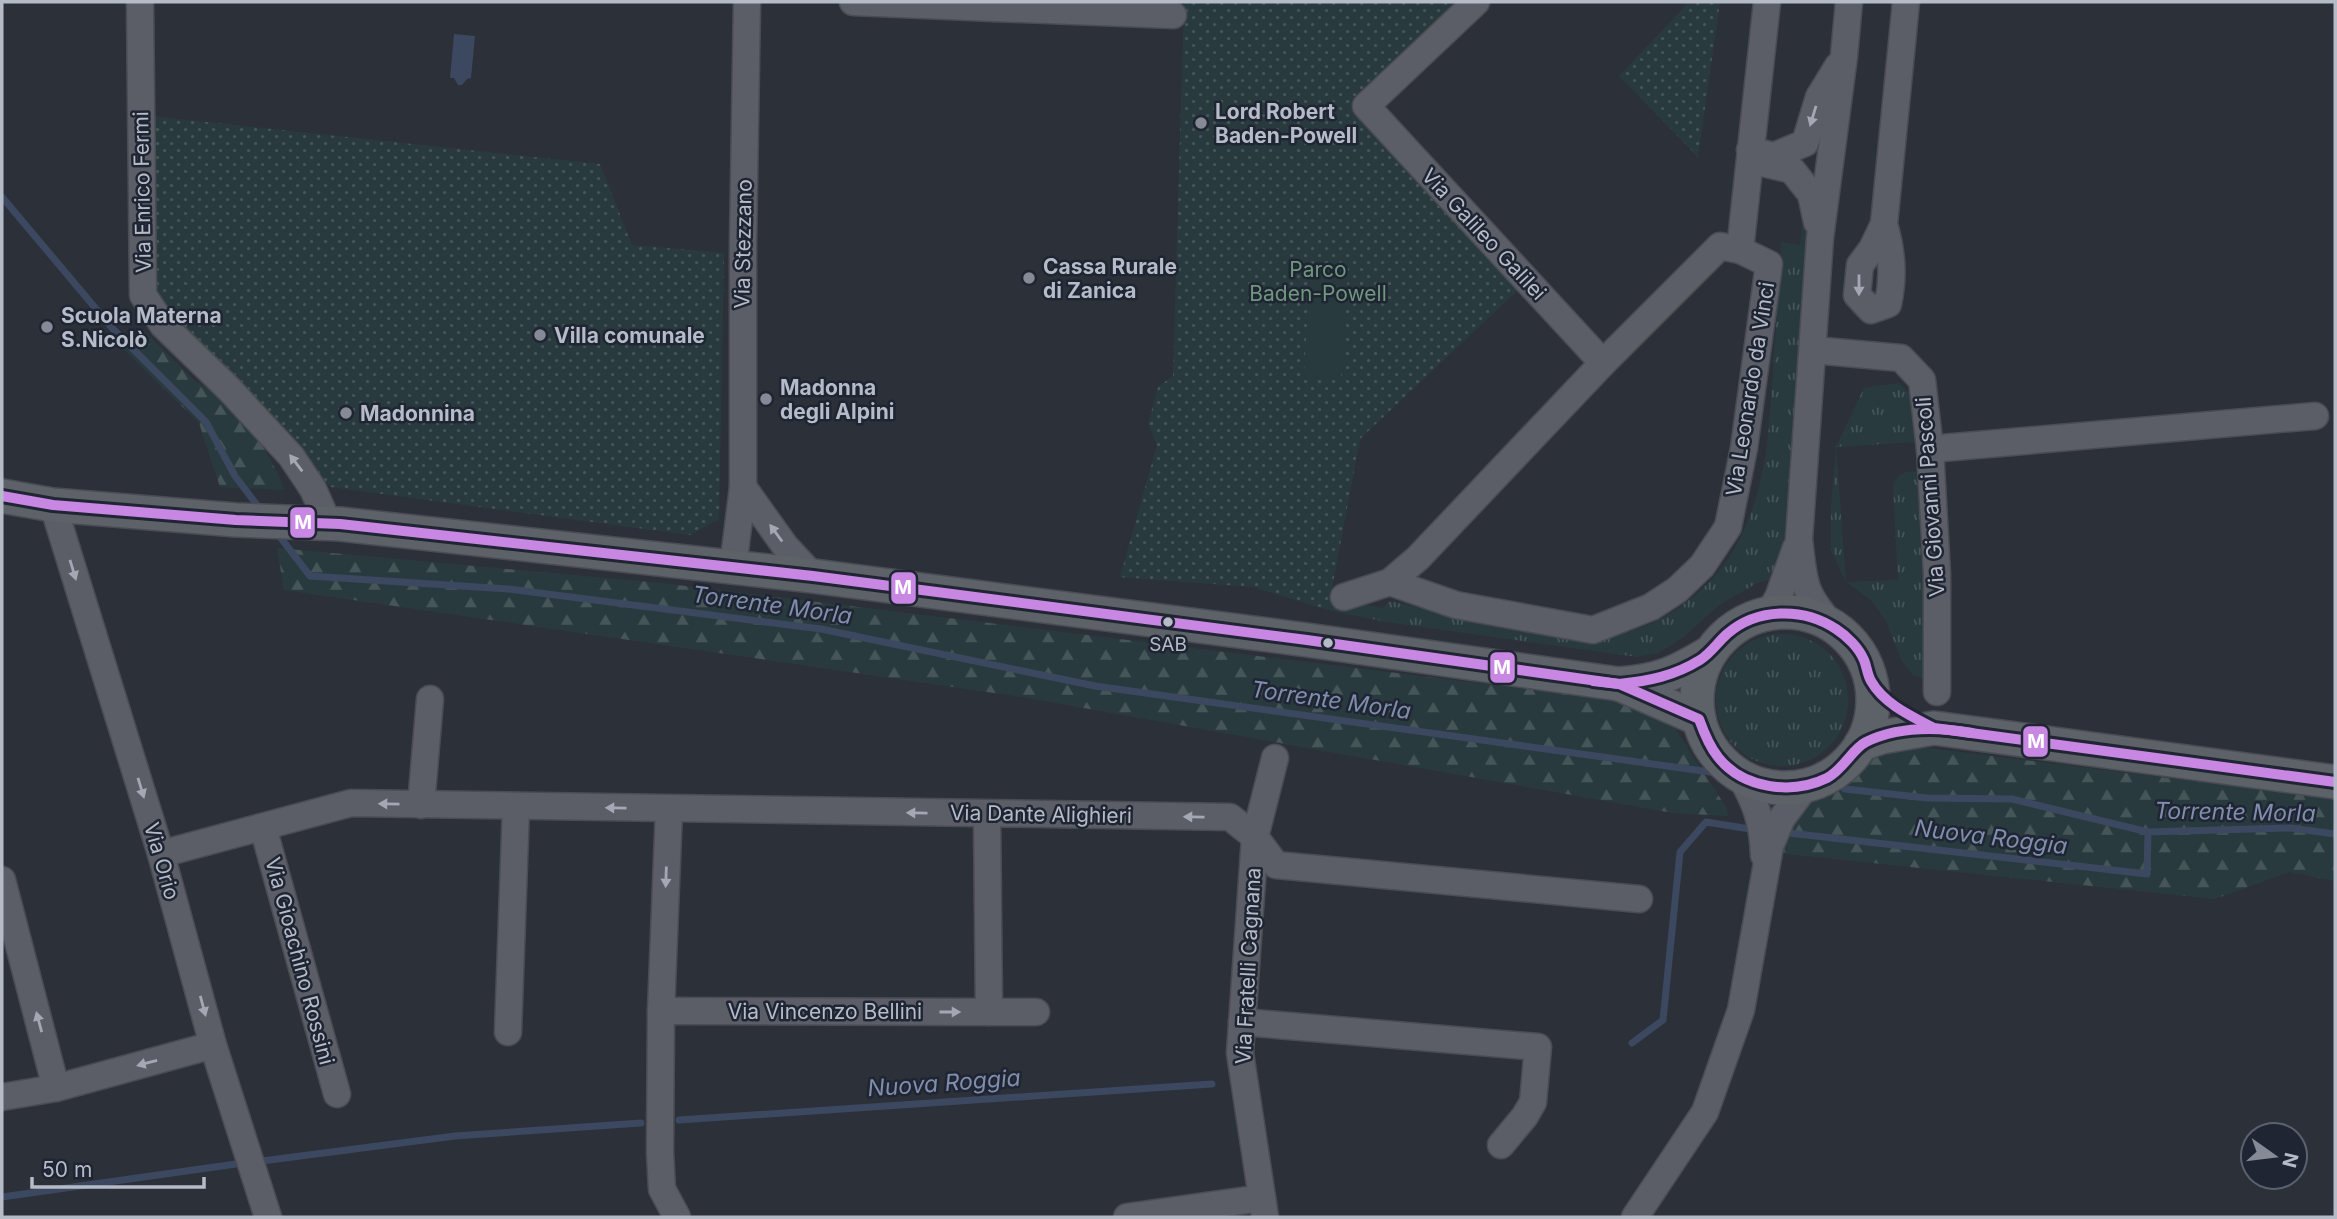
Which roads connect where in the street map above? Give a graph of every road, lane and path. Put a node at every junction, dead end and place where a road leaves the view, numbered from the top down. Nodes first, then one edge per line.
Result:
1 (140, 2) edge
2 (747, 2) edge
3 (853, 2) edge
4 (1476, 2) edge
5 (1767, 2) edge
6 (1849, 2) edge
7 (1906, 2) edge
8 (995, 5) edge
9 (1173, 15) dead end
10 (1844, 56) junction
11 (1750, 155) junction
12 (1884, 224) dead end
13 (1820, 237) junction
14 (1740, 250) junction
15 (1813, 351) junction
16 (1603, 363) junction
17 (2315, 416) dead end
18 (1930, 450) junction
19 (743, 487) junction
20 (2, 496) edge
21 (53, 505) junction
22 (328, 523) junction
23 (1800, 539) junction
24 (733, 568) junction
25 (813, 576) junction
26 (1390, 582) junction
27 (1345, 597) dead end
28 (1768, 614) junction
29 (1834, 627) junction
30 (1711, 652) junction
31 (1871, 681) junction
32 (1619, 684) junction
33 (1937, 692) dead end
34 (430, 699) dead end
35 (1699, 719) junction
36 (1934, 728) junction
37 (1861, 744) junction
38 (1275, 758) dead end
39 (1740, 776) junction
40 (2335, 782) edge
41 (1806, 786) junction
42 (421, 804) junction
43 (516, 806) junction
44 (669, 809) junction
45 (987, 814) junction
46 (263, 827) junction
47 (1255, 837) junction
48 (161, 854) junction
49 (1764, 871) junction
50 (2, 880) edge
51 (1639, 899) dead end
52 (661, 1011) junction
53 (989, 1012) junction
54 (1036, 1012) dead end
55 (1242, 1022) junction
56 (508, 1032) dead end
57 (213, 1045) junction
58 (56, 1088) junction
59 (337, 1094) dead end
60 (2, 1097) edge
61 (1501, 1145) dead end
62 (1263, 1208) edge
63 (268, 1217) edge
64 (677, 1217) edge
65 (1127, 1217) edge
66 (1634, 1217) edge

22 -> 1 street, Via Enrico Fermi
2 - 19 street, Via Stezzano
3 - 8 street
4 - 16 street, Via Galileo Galilei
5 - 11 street
6 - 10 street
7 - 12 street
8 - 9 street
10 -> 11 street
10 - 13 street
11 - 13 street
11 - 14 street
13 - 15 street
14 - 16 street
14 - 26 street, Via Leonardo da Vinci
15 - 18 street, Via Giovanni Pascoli
15 - 23 street
16 - 26 street
17 - 18 street
18 - 33 street, Via Giovanni Pascoli
19 - 24 street, Via Stezzano
25 -> 19 street
20 - 21 main road
21 - 22 main road
21 -> 48 street, Via Orio
22 - 24 main road
23 - 28 street
23 - 29 street
24 - 25 main road
25 - 32 main road
26 - 27 street
28 - 29 main road
28 - 30 main road
29 - 31 main road
30 - 32 main road
30 - 35 main road
31 - 36 main road
31 - 37 main road
32 - 35 main road
34 - 42 street
35 - 39 main road
36 - 37 main road
36 - 40 main road
37 - 41 main road
38 - 47 street, Via Fratelli Cagnana
39 - 41 main road
39 - 49 street
41 - 49 street
42 - 43 street, Via Dante Alighieri
42 -> 46 street, Via Dante Alighieri
44 -> 43 street, Via Dante Alighieri
43 - 56 street
45 -> 44 street, Via Dante Alighieri
44 -> 52 street
47 -> 45 street, Via Dante Alighieri
45 - 53 street
46 - 48 street, Via Dante Alighieri
46 - 59 street, Via Gioachino Rossini
47 - 51 street, Via Dante Alighieri
47 - 55 street, Via Fratelli Cagnana
48 -> 57 street, Via Orio
49 - 66 street
58 -> 50 street
52 -> 53 street, Via Vincenzo Bellini
52 - 64 street
53 - 54 street, Via Vincenzo Bellini
55 - 61 street
55 - 62 street, Via Fratelli Cagnana
57 -> 58 street
57 - 63 street, Via Orio
58 - 60 street
62 - 65 street

